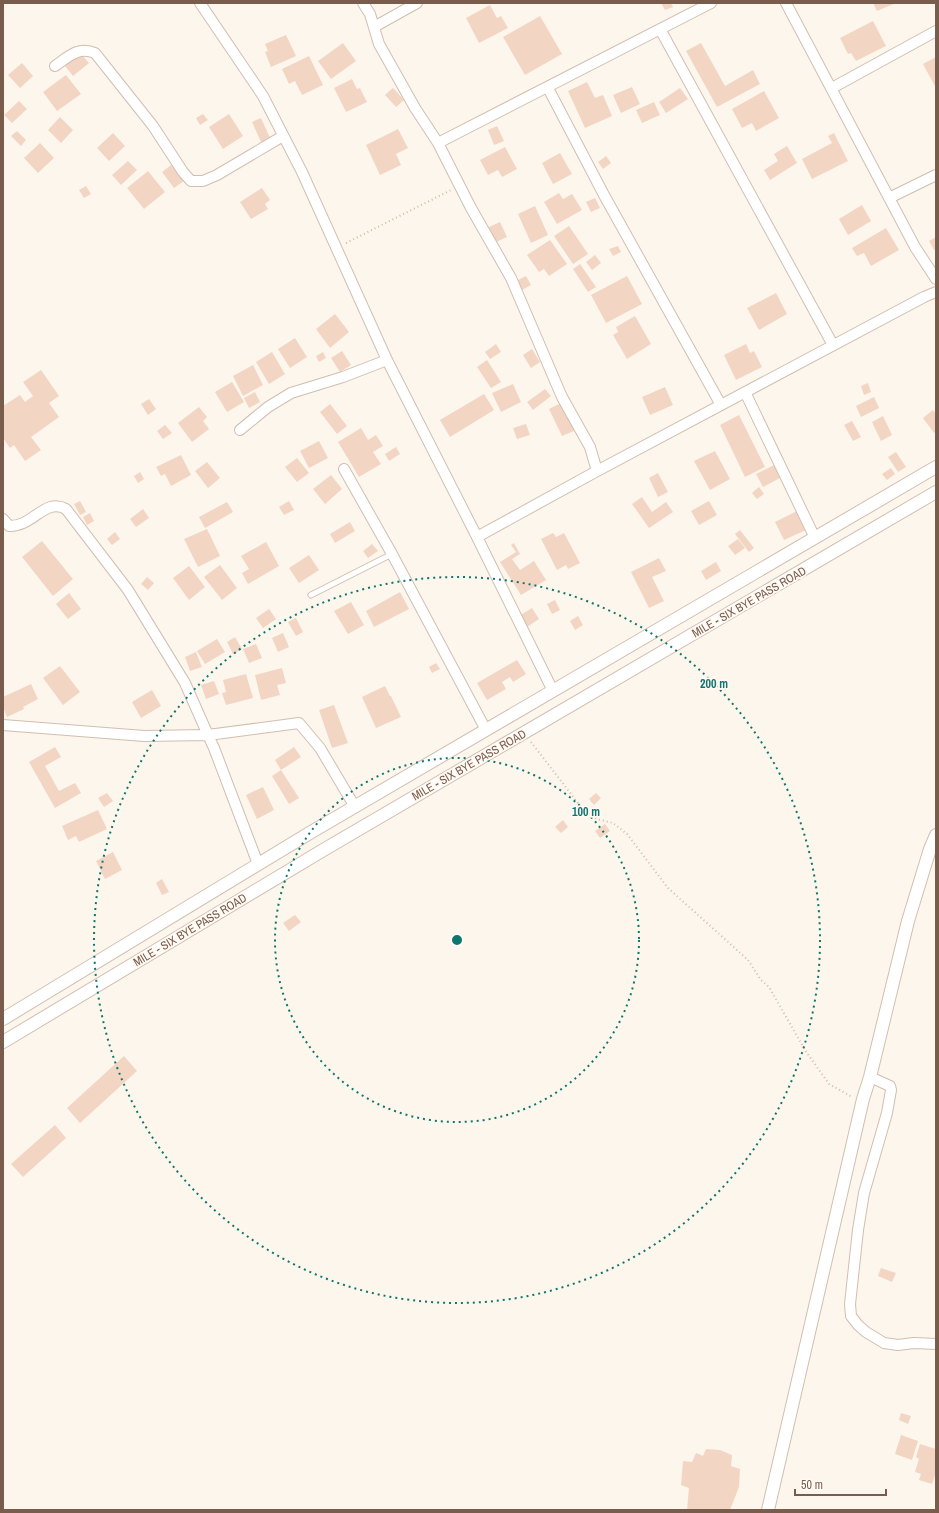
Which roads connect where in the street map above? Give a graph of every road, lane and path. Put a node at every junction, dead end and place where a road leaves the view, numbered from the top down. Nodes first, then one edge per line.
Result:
1 (200, 3) edge
2 (363, 3) edge
3 (417, 3) edge
4 (711, 3) edge
5 (786, 3) edge
6 (374, 27) junction
7 (660, 29) junction
8 (936, 31) edge
9 (54, 66) dead end
10 (548, 88) junction
11 (832, 88) junction
12 (283, 136) junction
13 (438, 143) junction
14 (936, 175) edge
15 (460, 186) junction
16 (889, 198) junction
17 (336, 248) junction
18 (936, 279) edge
19 (936, 292) edge
20 (833, 345) junction
21 (387, 360) junction
22 (745, 392) junction
23 (721, 405) junction
24 (240, 430) dead end
25 (936, 467) edge
26 (344, 469) dead end
27 (597, 471) junction
28 (936, 492) edge
29 (3, 519) edge
30 (477, 537) junction
31 (815, 538) junction
32 (392, 554) junction
33 (311, 594) dead end
34 (553, 691) junction
35 (3, 725) edge
36 (486, 730) junction
37 (524, 733) junction
38 (208, 735) junction
39 (355, 807) junction
40 (313, 831) junction
41 (936, 835) edge
42 (325, 849) junction
43 (258, 864) junction
44 (3, 1019) edge
45 (3, 1042) edge
46 (870, 1077) junction
47 (864, 1100) junction
48 (936, 1344) edge
49 (768, 1510) edge

1 - 12 street
2 - 6 street
3 - 6 street
4 - 7 street
5 - 11 street
6 - 13 street
7 - 10 street
7 - 20 street
8 - 11 street
9 - 12 street
10 - 13 street
10 - 23 street
11 - 16 street
12 - 17 street
13 - 15 street
14 - 16 street
15 - 17 path
15 - 27 street
16 - 18 street
17 - 21 street
19 - 20 street
20 - 22 street
21 - 24 street
21 - 30 street
22 - 23 street
22 - 31 street
23 - 27 street
25 - 31 street
26 - 32 street
27 - 30 street
28 - 37 street, MILE - SIX BYE PASS ROAD
29 - 38 street
30 - 34 street
31 - 34 street
32 - 33 lane
32 - 36 street
34 - 36 street
35 - 38 street
36 - 39 street
37 - 42 street, MILE - SIX BYE PASS ROAD
37 - 47 path
38 - 39 street
38 - 43 street
39 - 40 street
40 - 42 street
40 - 43 street
41 - 46 street
42 - 45 street, MILE - SIX BYE PASS ROAD
43 - 44 street
46 - 47 street
46 - 48 street
47 - 49 street

